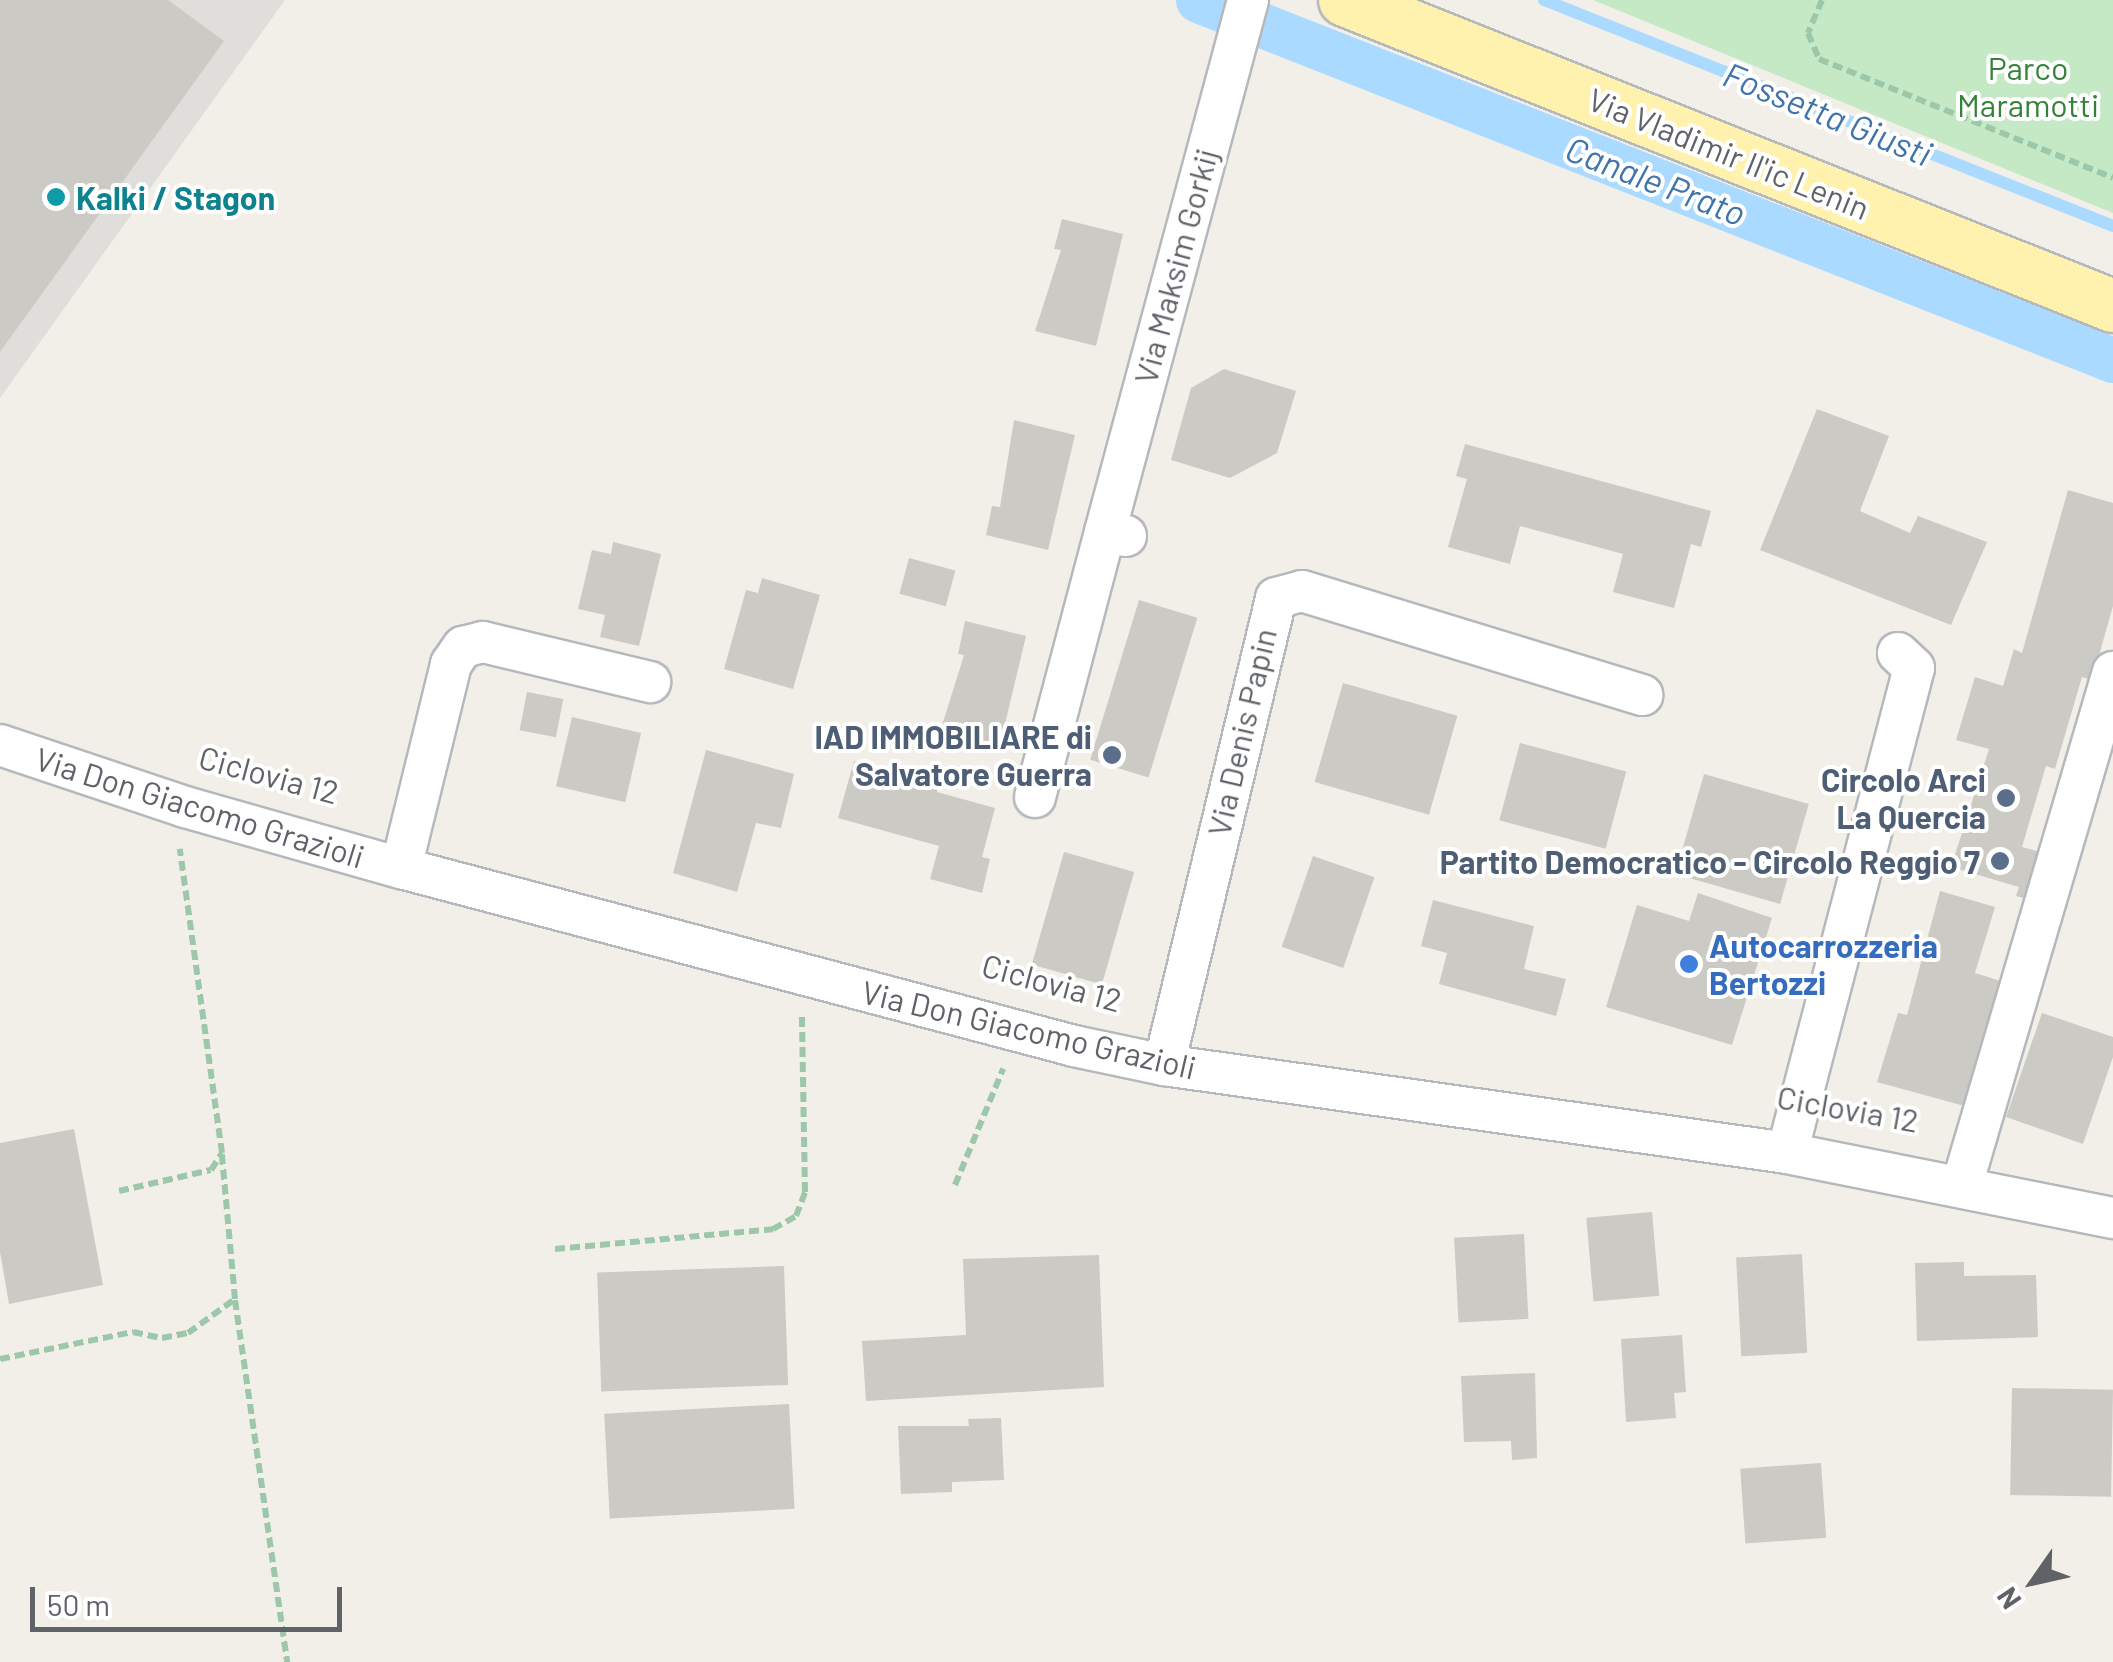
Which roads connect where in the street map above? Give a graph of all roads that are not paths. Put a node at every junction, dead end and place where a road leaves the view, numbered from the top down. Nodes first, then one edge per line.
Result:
1 (1345, 0) edge
2 (1242, 18) edge
3 (2113, 306) edge
4 (1898, 653) dead end
5 (2113, 672) edge
6 (650, 682) dead end
7 (1642, 695) dead end
8 (0, 745) edge
9 (1035, 798) dead end
10 (401, 868) junction
11 (1164, 1065) junction
12 (1787, 1153) junction
13 (1962, 1184) junction
14 (2113, 1218) edge

1 - 3 main road, Via Vladimir Il'ic Lenin
2 - 9 street, Via Maksim Gorkij
4 - 12 street
5 - 13 street
6 - 10 street, Via Don Giacomo Grazioli
7 - 11 street, Via Denis Papin
8 - 10 street, Via Don Giacomo Grazioli
10 - 11 street, Via Don Giacomo Grazioli
11 - 12 street, Via Don Giacomo Grazioli
12 - 13 street, Via Don Giacomo Grazioli
13 - 14 street, Via Don Giacomo Grazioli

